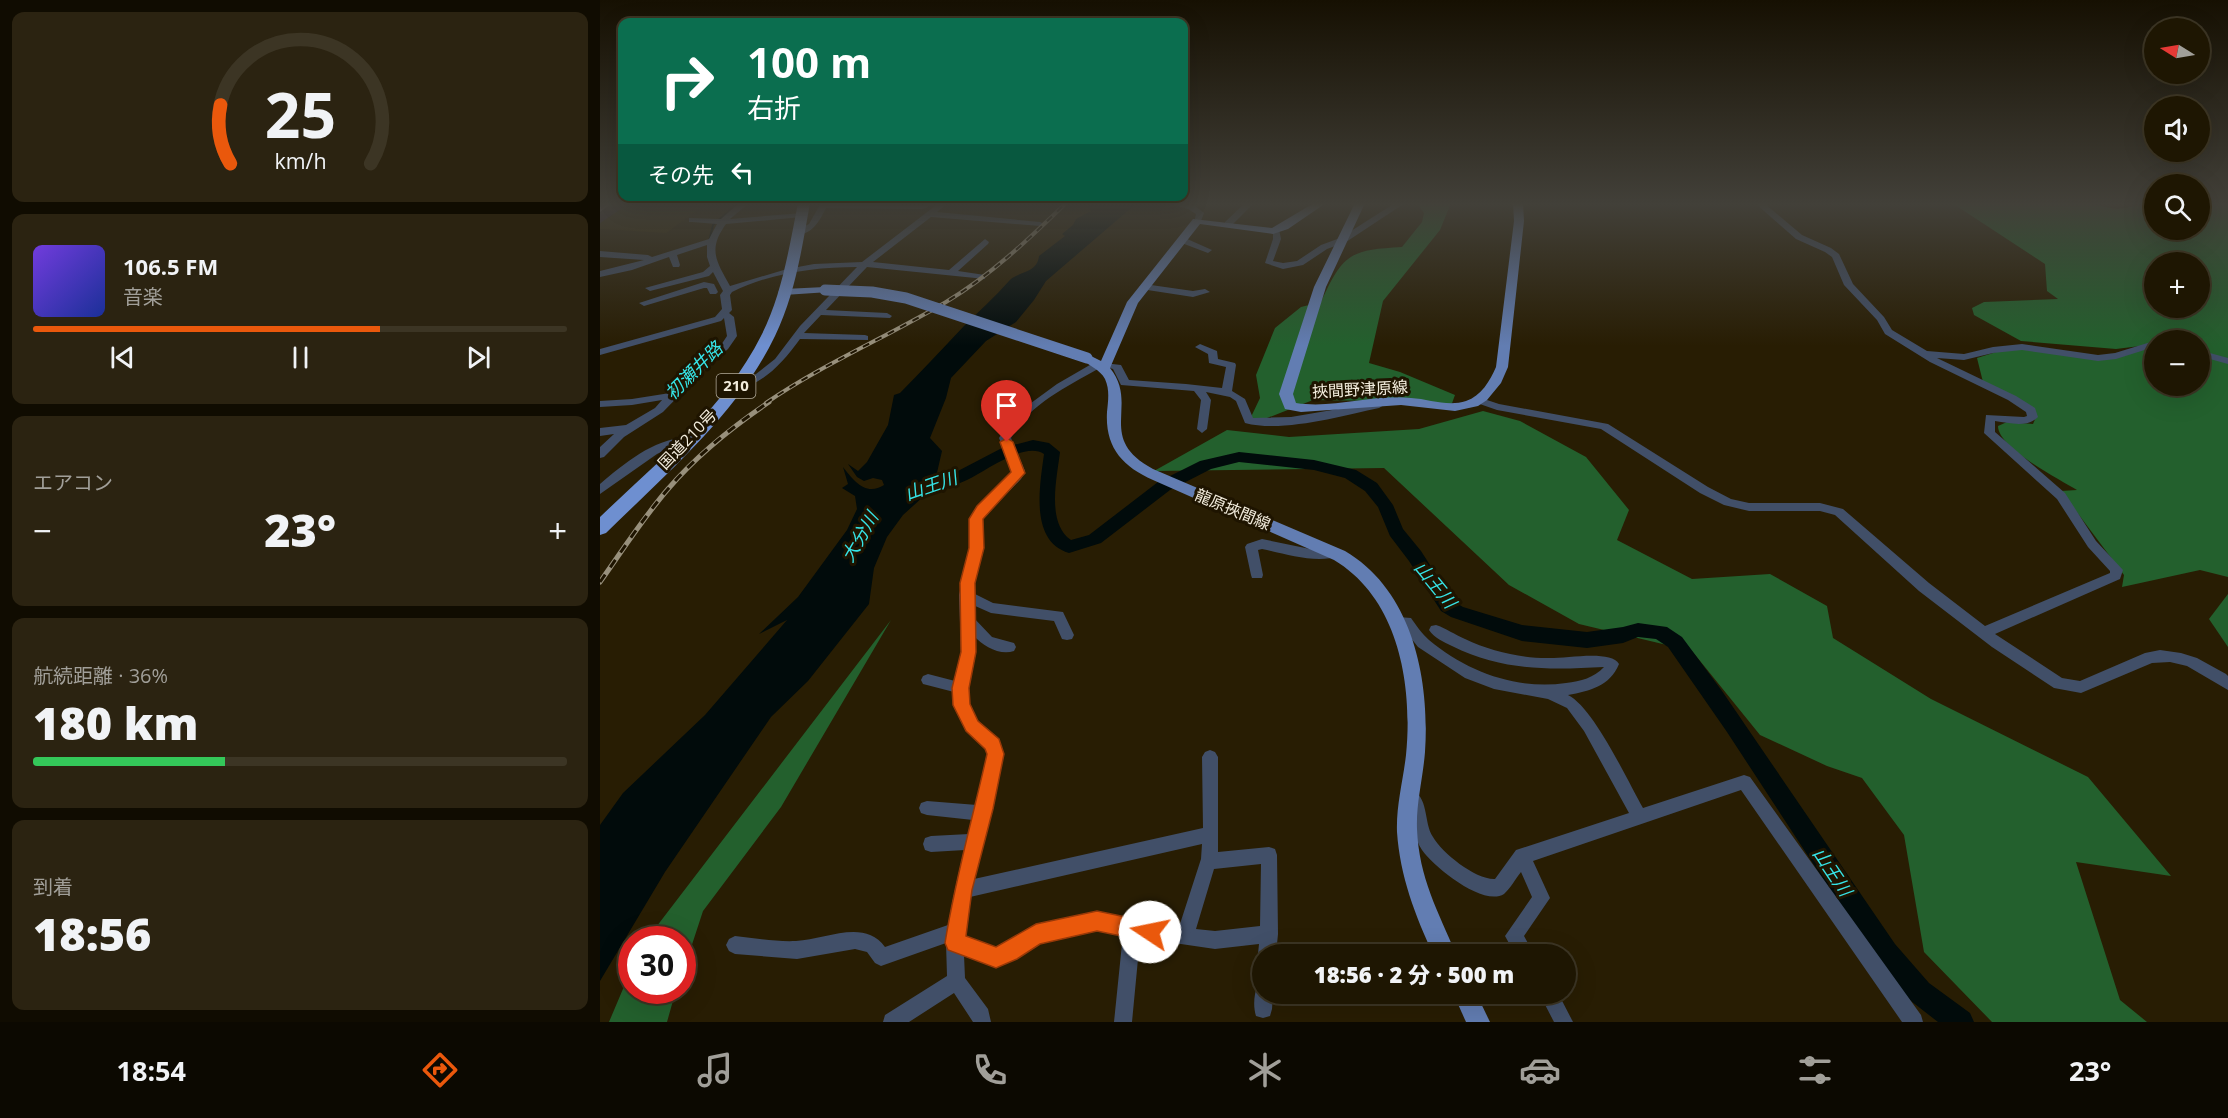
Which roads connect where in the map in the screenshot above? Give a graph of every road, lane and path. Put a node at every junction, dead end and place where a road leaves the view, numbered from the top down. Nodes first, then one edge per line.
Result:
1 (647, 251) edge
2 (679, 251) edge
3 (711, 251) edge
4 (794, 251) edge
5 (882, 251) edge
6 (975, 251) edge
7 (1173, 251) edge
8 (1273, 251) edge
9 (1318, 251) edge
10 (1337, 251) edge
11 (1516, 251) edge
12 (1828, 251) edge
13 (672, 253) junction
14 (600, 254) edge
15 (637, 258) junction
16 (655, 258) junction
17 (866, 263) junction
18 (716, 265) junction
19 (676, 266) dead end
20 (790, 270) junction
21 (952, 272) junction
22 (600, 274) edge
23 (982, 277) dead end
24 (1144, 287) junction
25 (650, 288) dead end
26 (728, 290) junction
27 (784, 292) junction
28 (1205, 292) dead end
29 (644, 303) dead end
30 (818, 312) junction
31 (724, 315) junction
32 (887, 316) dead end
33 (798, 336) junction
34 (865, 338) dead end
35 (1200, 347) dead end
36 (2144, 347) edge
37 (600, 352) edge
38 (1921, 353) junction
39 (2210, 356) edge
40 (2228, 361) edge
41 (1099, 364) junction
42 (1198, 389) junction
43 (732, 390) junction
44 (1227, 393) junction
45 (675, 395) junction
46 (1478, 400) junction
47 (1396, 401) junction
48 (600, 404) edge
49 (627, 429) junction
50 (1202, 429) dead end
51 (600, 432) edge
52 (686, 441) junction
53 (600, 454) edge
54 (600, 490) edge
55 (600, 528) edge
56 (1336, 553) junction
57 (1257, 575) dead end
58 (966, 596) junction
59 (967, 619) junction
60 (1398, 622) junction
61 (1436, 630) dead end
62 (1984, 633) junction
63 (1067, 635) dead end
64 (1009, 647) dead end
65 (928, 680) dead end
66 (2228, 684) edge
67 (961, 688) junction
68 (1545, 692) junction
69 (1210, 758) dead end
70 (1409, 795) junction
71 (927, 808) dead end
72 (983, 813) junction
73 (1639, 816) junction
74 (1211, 834) junction
75 (976, 842) junction
76 (931, 844) dead end
77 (1522, 856) junction
78 (1209, 861) junction
79 (963, 890) junction
80 (1132, 929) junction
81 (1269, 934) junction
82 (956, 937) junction
83 (1185, 938) junction
84 (1268, 944) edge
85 (1439, 944) edge
86 (1519, 944) edge
87 (735, 945) dead end
88 (956, 981) junction
89 (1469, 1004) edge
90 (1554, 1004) edge
91 (892, 1022) edge
92 (982, 1022) edge
93 (1123, 1022) edge
94 (1478, 1022) edge
95 (1564, 1022) edge
96 (1914, 1022) edge

1 - 15 street
2 - 13 street
3 - 18 street
4 - 20 highway, 国道210号 / 210
5 - 17 street
6 - 21 street
7 - 24 main road
8 - 9 street
10 - 47 main road, 挾間野津原線
11 - 46 main road
12 - 38 street
13 - 16 street
13 - 19 street
14 - 15 street
15 - 16 street
16 - 22 street
17 - 20 street
17 - 21 street
17 - 30 street
18 - 25 street
18 - 26 street
20 - 26 street
20 - 27 highway, 国道210号 / 210
21 - 23 street
24 - 28 street
24 - 41 main road
26 - 29 street
26 - 31 street
27 - 41 main road, bridge
27 - 43 highway, 国道210号 / 210
30 - 32 street
30 - 33 street
31 - 37 street
31 - 45 street
33 - 34 street
33 - 43 street
35 - 44 street
36 - 38 street
38 - 62 street
39 - 40 street
41 - 42 street
41 - 56 main road, 龍原挾間線
41 - 58 street
42 - 44 street
42 - 50 street
43 - 52 highway, 国道210号 / 210
44 - 47 street
45 - 48 street
45 - 49 street
46 - 47 main road, 挾間野津原線
46 - 62 street
49 - 51 street
49 - 53 street
52 - 54 street
52 - 55 highway, 国道210号 / 210
56 - 57 street
56 - 60 main road, 龍原挾間線
58 - 59 street
58 - 63 street
59 - 64 street
59 - 67 street
60 - 68 street
60 - 70 main road, 龍原挾間線
61 - 68 street
62 - 66 street
65 - 67 street
67 - 72 street
68 - 73 street
69 - 74 street
70 - 77 street
70 - 85 main road, 龍原挾間線
71 - 72 street
72 - 75 street
73 - 77 street
73 - 96 street
74 - 78 street
74 - 79 street
75 - 76 street
75 - 79 street
77 - 86 street
78 - 81 street
78 - 83 street
79 - 82 street
80 - 82 street
80 - 83 street
80 - 93 street
81 - 83 street
81 - 84 street
82 - 87 street
82 - 88 street
88 - 91 street
88 - 92 street
89 - 94 main road
90 - 95 street

